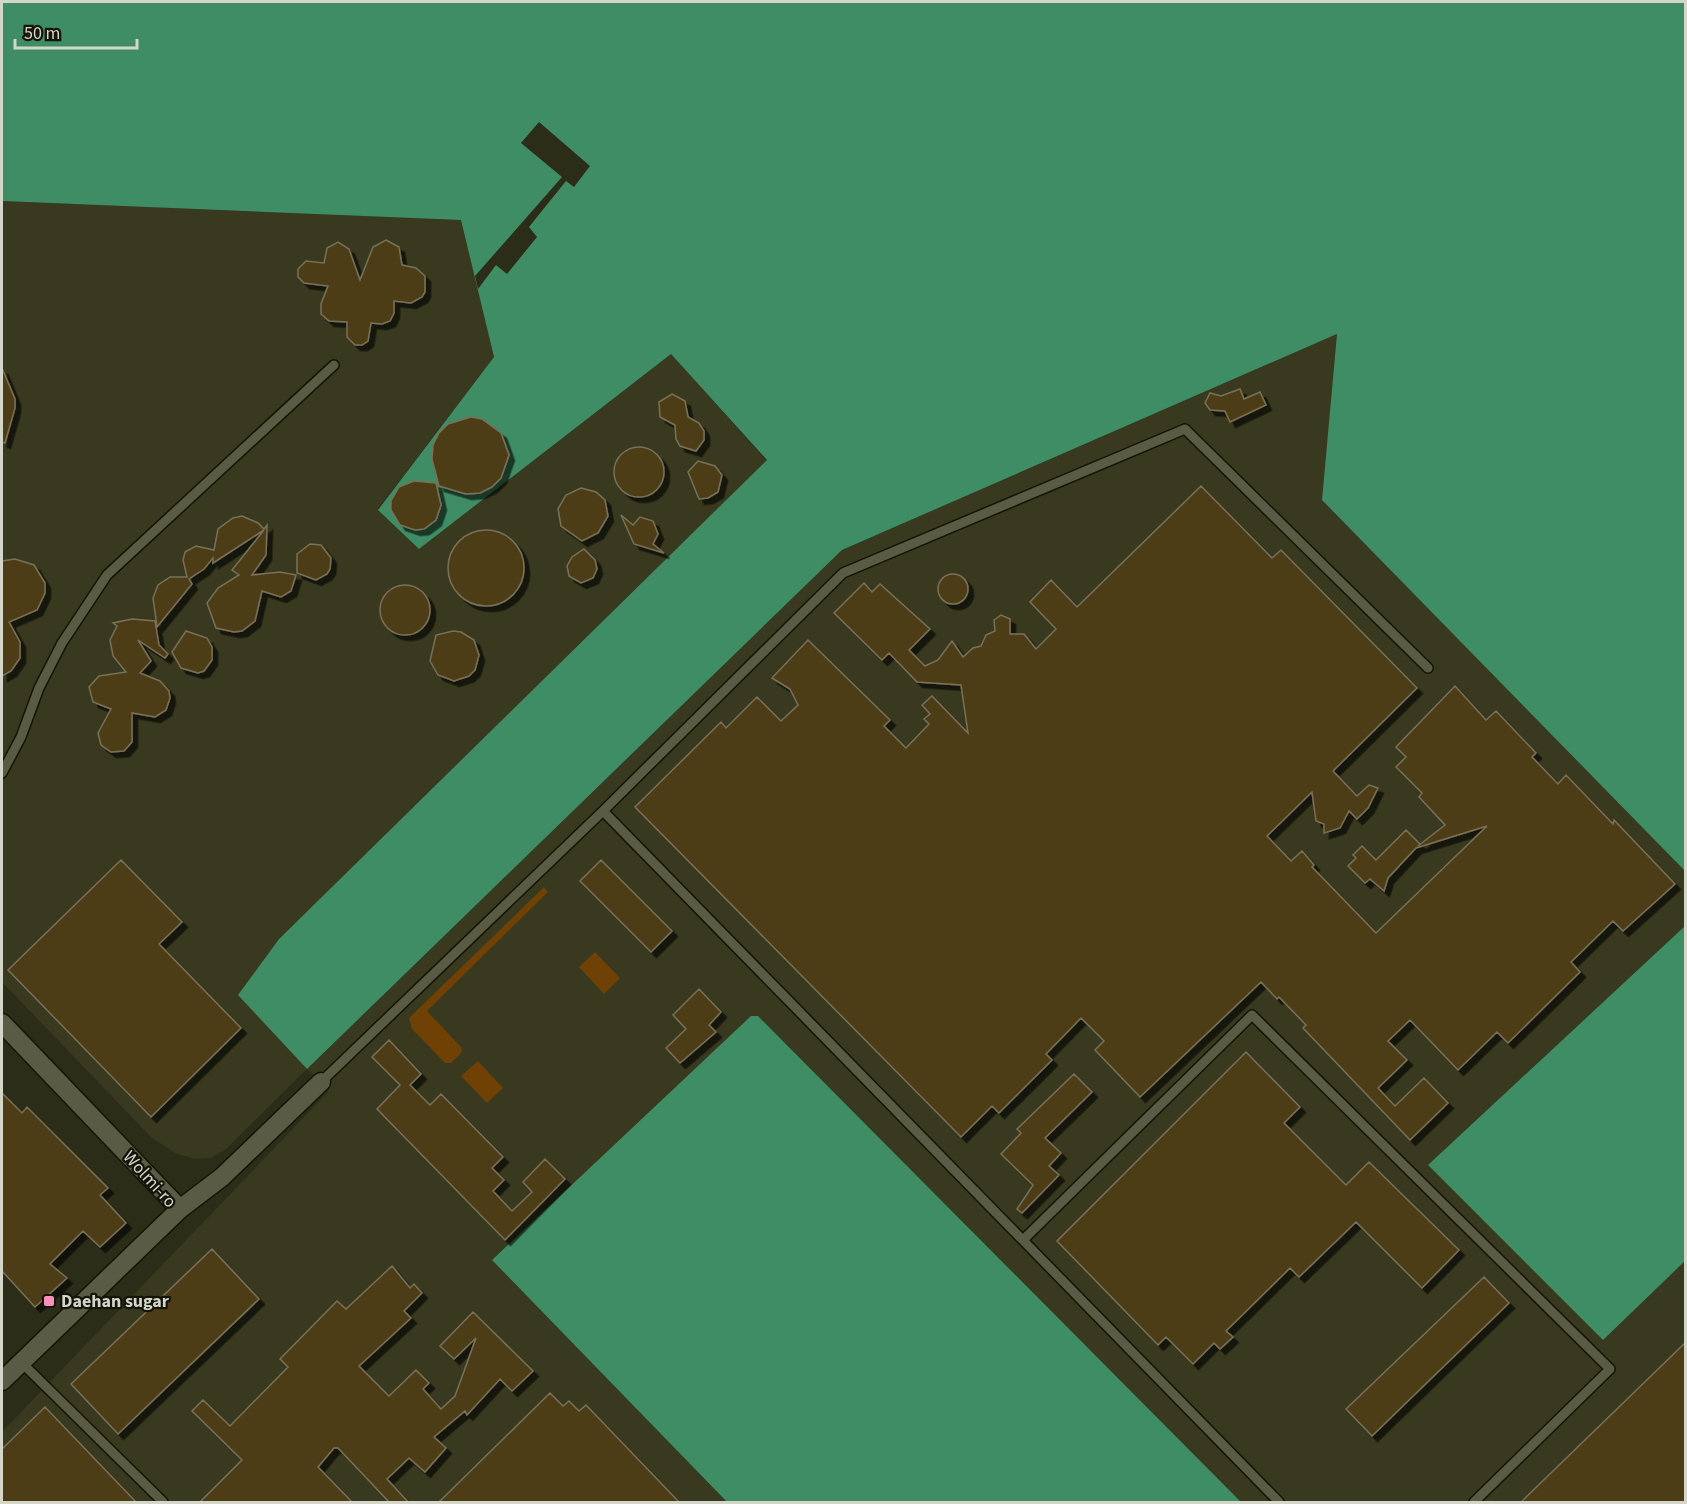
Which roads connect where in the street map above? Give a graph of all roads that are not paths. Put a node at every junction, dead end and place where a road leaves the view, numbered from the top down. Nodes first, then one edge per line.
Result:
1 (334, 365) dead end
2 (1428, 668) dead end
3 (2, 773) edge
4 (603, 811) junction
5 (2, 1023) edge
6 (321, 1082) joint
7 (180, 1209) junction
8 (1023, 1240) junction
9 (21, 1362) junction
10 (2, 1381) edge
11 (163, 1503) edge
12 (1280, 1503) edge
13 (1474, 1503) edge

1 - 3 lane
2 - 4 lane
4 - 6 lane
4 - 8 lane
5 - 7 main road, Wolmi-ro
6 - 7 main road
7 - 9 main road, Wolmi-ro
8 - 12 lane
8 - 13 lane
9 - 10 main road, Wolmi-ro
9 - 11 lane

